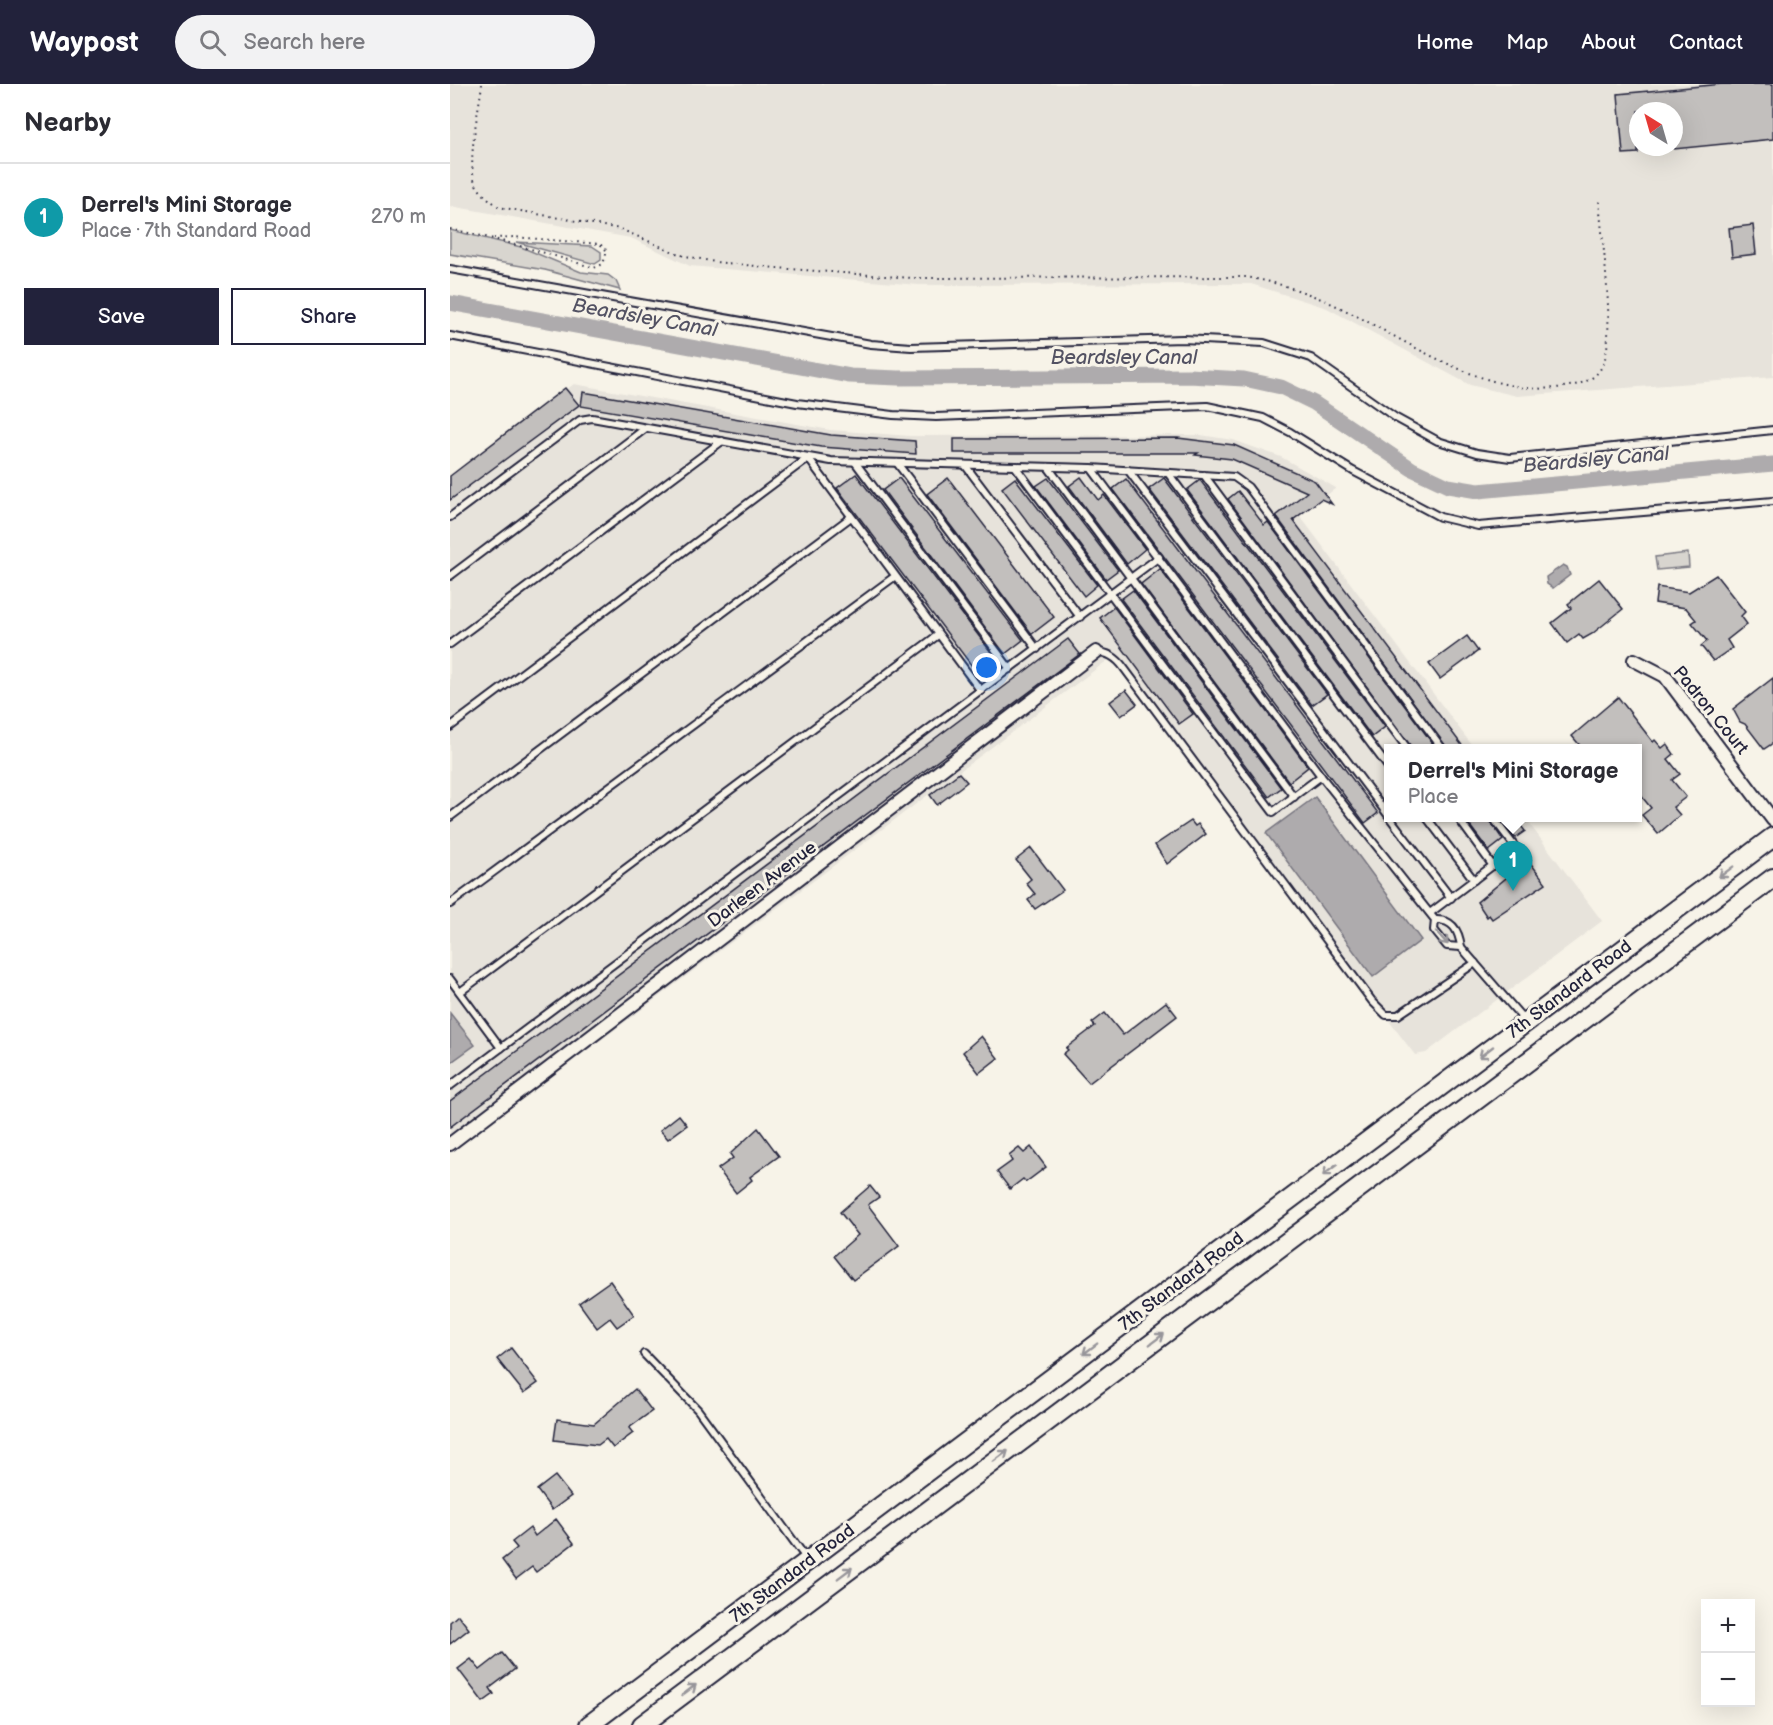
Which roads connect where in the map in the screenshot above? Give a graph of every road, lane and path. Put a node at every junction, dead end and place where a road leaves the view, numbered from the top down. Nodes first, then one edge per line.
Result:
1 (482, 84) edge
2 (1599, 199) dead end
3 (450, 229) edge
4 (494, 238) junction
5 (450, 269) edge
6 (450, 336) edge
7 (646, 428) junction
8 (1773, 430) edge
9 (722, 441) junction
10 (808, 458) junction
11 (855, 462) junction
12 (897, 463) junction
13 (964, 465) junction
14 (1015, 466) junction
15 (1048, 467) junction
16 (1091, 468) junction
17 (1128, 470) junction
18 (1168, 473) junction
19 (1204, 475) junction
20 (1773, 501) edge
21 (450, 517) edge
22 (851, 517) junction
23 (1160, 557) junction
24 (450, 576) edge
25 (894, 577) junction
26 (1131, 579) junction
27 (1110, 595) junction
28 (1080, 617) junction
29 (938, 635) junction
30 (450, 644) edge
31 (1037, 649) junction
32 (1096, 652) joint
33 (1634, 660) dead end
34 (1010, 669) junction
35 (981, 691) junction
36 (450, 727) edge
37 (1404, 744) edge
38 (1439, 744) edge
39 (1384, 759) edge
40 (1321, 776) junction
41 (1293, 797) junction
42 (1384, 809) edge
43 (450, 817) edge
44 (1773, 820) edge
45 (1394, 822) edge
46 (1430, 822) edge
47 (1461, 822) edge
48 (1496, 822) edge
49 (1773, 837) edge
50 (1493, 866) junction
51 (1773, 878) edge
52 (1474, 880) junction
53 (1451, 898) junction
54 (450, 904) edge
55 (1430, 913) junction
56 (1436, 920) junction
57 (1461, 947) junction
58 (1475, 963) junction
59 (450, 980) edge
60 (460, 992) junction
61 (1525, 1022) junction
62 (501, 1048) junction
63 (450, 1086) edge
64 (450, 1144) edge
65 (644, 1354) dead end
66 (808, 1561) junction
67 (589, 1725) edge
68 (642, 1725) edge

1 - 2 path
3 - 4 path
4 - 4 path
5 - 8 lane
6 - 20 lane
7 - 9 lane
7 - 21 lane
7 - 24 lane
9 - 10 lane
9 - 30 lane
10 - 11 lane
10 - 22 lane
10 - 36 lane
11 - 12 lane
11 - 34 lane
12 - 13 lane
12 - 31 lane
13 - 14 lane
13 - 28 lane
14 - 15 lane
14 - 27 lane
15 - 16 lane
15 - 26 lane
16 - 17 lane
16 - 23 lane
17 - 18 lane
17 - 42 lane
18 - 19 lane
18 - 39 lane
19 - 37 lane
19 - 38 lane
22 - 25 lane
22 - 43 lane
23 - 26 lane
23 - 40 lane
25 - 29 lane
25 - 54 lane
26 - 27 lane
26 - 41 lane
27 - 28 lane
27 - 41 lane
28 - 31 lane
29 - 35 lane
29 - 60 lane
31 - 34 lane
32 - 58 lane
32 - 64 street, Darleen Avenue
33 - 44 street, Padron Court
34 - 35 lane
35 - 62 lane
40 - 41 lane
40 - 55 lane
45 - 53 lane
46 - 52 lane
47 - 50 lane
48 - 50 lane
49 -> 61 main road, 7th Standard Road
50 - 52 lane
68 -> 51 main road, 7th Standard Road
52 - 53 lane
53 - 55 lane
55 - 56 lane
56 - 57 lane
56 -> 57 lane
57 - 58 lane
58 - 61 lane
59 - 60 lane
60 - 62 lane
61 -> 66 main road, 7th Standard Road
62 - 63 lane
65 - 66 lane
66 - 67 main road, 7th Standard Road

